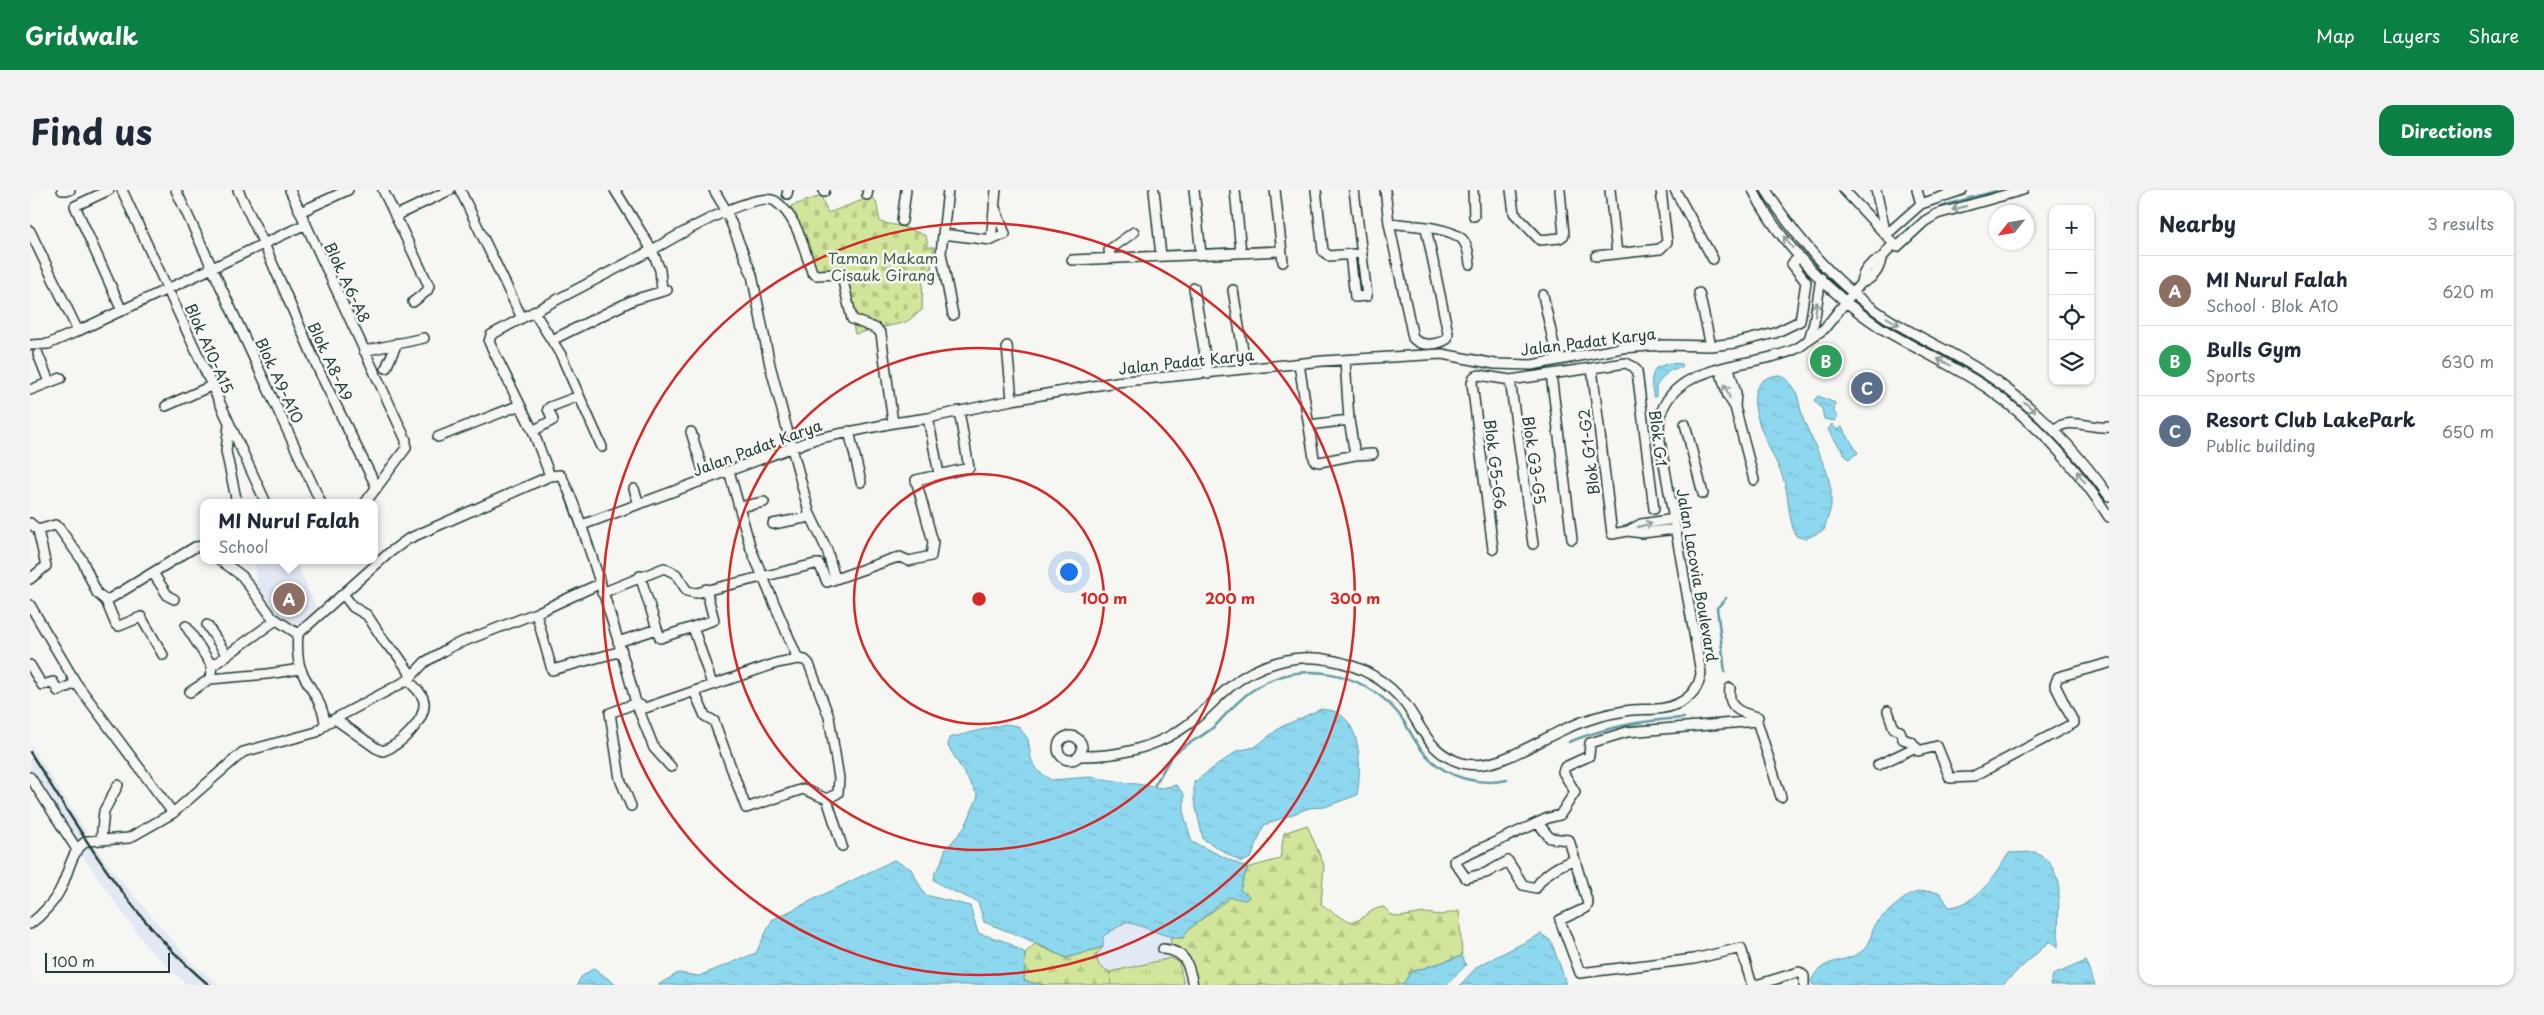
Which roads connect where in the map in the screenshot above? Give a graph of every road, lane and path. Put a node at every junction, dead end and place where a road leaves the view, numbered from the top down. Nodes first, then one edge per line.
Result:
1 (109, 190) edge
2 (176, 190) edge
3 (238, 190) edge
4 (290, 190) edge
5 (348, 190) edge
6 (383, 190) edge
7 (450, 190) edge
8 (460, 190) edge
9 (615, 190) edge
10 (714, 190) edge
11 (906, 190) edge
12 (948, 190) edge
13 (996, 190) edge
14 (1154, 190) edge
15 (1194, 190) edge
16 (1235, 190) edge
17 (1275, 190) edge
18 (1316, 190) edge
19 (1354, 190) edge
20 (1386, 190) edge
21 (1472, 190) edge
22 (1511, 190) edge
23 (1560, 190) edge
24 (1610, 190) edge
25 (1661, 190) edge
26 (1675, 190) edge
27 (1753, 190) edge
28 (1766, 190) edge
29 (1844, 190) edge
30 (1876, 190) edge
31 (1917, 190) edge
32 (1960, 190) edge
33 (2023, 190) edge
34 (123, 192) edge
35 (2002, 193) edge
36 (1921, 204) junction
37 (994, 205) junction
38 (726, 210) junction
39 (300, 212) junction
40 (395, 216) junction
41 (1474, 216) dead end
42 (902, 221) dead end
43 (306, 224) junction
44 (1389, 224) junction
45 (1426, 228) junction
46 (30, 231) edge
47 (1134, 232) dead end
48 (943, 234) junction
49 (1886, 235) junction
50 (992, 240) junction
51 (264, 244) junction
52 (1895, 245) junction
53 (652, 250) junction
54 (1281, 251) junction
55 (1241, 252) junction
56 (1361, 253) junction
57 (1201, 254) junction
58 (1350, 254) junction
59 (1617, 254) junction
60 (1161, 256) junction
61 (1596, 256) dead end
62 (1799, 256) junction
63 (1110, 258) junction
64 (1713, 259) dead end
65 (1072, 260) dead end
66 (1283, 262) dead end
67 (1470, 264) dead end
68 (213, 269) junction
69 (1821, 278) junction
70 (1194, 288) dead end
71 (168, 289) junction
72 (1233, 290) dead end
73 (1699, 293) dead end
74 (1853, 293) junction
75 (1543, 295) dead end
76 (413, 302) dead end
77 (1846, 302) junction
78 (122, 311) junction
79 (534, 312) junction
80 (953, 314) dead end
81 (522, 318) junction
82 (78, 331) junction
83 (424, 338) dead end
84 (1809, 339) junction
85 (552, 340) junction
86 (31, 343) edge
87 (397, 343) junction
88 (1007, 346) dead end
89 (1711, 346) junction
90 (364, 351) junction
91 (38, 354) dead end
92 (1558, 359) junction
93 (1345, 360) junction
94 (1299, 364) junction
95 (386, 368) dead end
96 (1592, 368) junction
97 (1246, 369) junction
98 (1725, 369) junction
99 (1978, 369) junction
100 (1208, 374) junction
101 (1551, 374) junction
102 (61, 378) dead end
103 (1972, 378) junction
104 (1510, 380) junction
105 (49, 382) junction
106 (211, 386) junction
107 (30, 390) edge
108 (579, 396) junction
109 (1012, 400) junction
110 (520, 405) junction
111 (166, 406) dead end
112 (959, 411) junction
113 (928, 418) junction
114 (1349, 420) junction
115 (228, 421) junction
116 (893, 423) junction
117 (1686, 424) dead end
118 (1309, 425) junction
119 (2109, 427) edge
120 (2054, 430) junction
121 (533, 431) junction
122 (849, 431) junction
123 (691, 432) dead end
124 (438, 436) dead end
125 (602, 447) dead end
126 (792, 447) junction
127 (1373, 454) dead end
128 (1355, 455) junction
129 (729, 471) junction
130 (938, 474) junction
131 (550, 476) junction
132 (706, 480) junction
133 (1754, 480) dead end
134 (861, 482) dead end
135 (377, 488) junction
136 (634, 489) dead end
137 (1703, 494) dead end
138 (2109, 496) edge
139 (236, 499) edge
140 (264, 499) edge
141 (320, 499) edge
142 (368, 499) edge
143 (764, 502) dead end
144 (639, 504) junction
145 (739, 507) junction
146 (1654, 508) dead end
147 (810, 517) junction
148 (2109, 517) edge
149 (30, 523) edge
150 (773, 524) dead end
151 (1676, 524) junction
152 (582, 525) junction
153 (38, 530) junction
154 (1572, 539) dead end
155 (1533, 544) dead end
156 (200, 546) edge
157 (1493, 549) dead end
158 (378, 562) edge
159 (226, 564) edge
160 (376, 564) edge
161 (153, 573) junction
162 (640, 576) junction
163 (764, 576) junction
164 (30, 579) edge
165 (835, 579) junction
166 (601, 588) junction
167 (706, 589) junction
168 (343, 594) junction
169 (174, 599) dead end
170 (106, 601) junction
171 (30, 605) edge
172 (536, 613) junction
173 (276, 620) junction
174 (186, 626) dead end
175 (207, 626) dead end
176 (693, 627) junction
177 (657, 629) junction
178 (298, 634) junction
179 (618, 642) junction
180 (622, 651) junction
181 (226, 654) junction
182 (163, 655) dead end
183 (798, 659) junction
184 (2109, 663) edge
185 (30, 665) edge
186 (212, 666) junction
187 (301, 669) junction
188 (410, 678) junction
189 (210, 679) junction
190 (76, 683) junction
191 (712, 684) junction
192 (1730, 688) dead end
193 (694, 691) junction
194 (190, 692) dead end
195 (636, 703) junction
196 (1888, 711) dead end
197 (335, 719) junction
198 (1757, 721) junction
199 (324, 724) junction
200 (1916, 747) junction
201 (1079, 756) dead end
202 (1878, 764) dead end
203 (671, 767) dead end
204 (30, 777) edge
205 (118, 785) dead end
206 (1781, 797) dead end
207 (827, 798) junction
208 (631, 806) dead end
209 (173, 813) junction
210 (1538, 823) junction
211 (101, 840) junction
212 (842, 846) dead end
213 (76, 848) junction
214 (1575, 860) junction
215 (30, 924) edge
216 (1163, 949) dead end
217 (1193, 985) edge
218 (1752, 985) edge
219 (1756, 985) edge
220 (1804, 985) edge

1 - 78 street
2 - 68 street, Blok A9-A10
3 - 51 street, Blok A8-A9
4 - 39 street, Blok A6-A8
5 - 39 street
6 - 40 street
7 - 40 street
8 - 81 street
9 - 53 street
10 - 38 street
11 - 42 street
12 - 48 street
13 - 37 street
14 - 60 street
15 - 57 street
16 - 55 street
17 - 54 street
18 - 58 street
19 - 56 street
20 - 44 street
21 - 41 street
22 - 23 street
24 - 59 street
25 - 59 street
26 - 64 street
62 -> 27 street
28 - 74 street
29 - 49 street
30 - 49 street
31 - 36 street
32 - 36 street
33 - 35 street, Jalan Lacovia Boulevard
34 - 71 street, Blok A10-A15
35 -> 52 street, Jalan Lacovia Boulevard
36 - 49 street
37 - 50 street
37 - 50 street
38 - 53 street
38 - 116 street
38 - 126 street
39 - 43 street, Blok A6-A8
40 - 76 street
43 - 51 street
43 - 90 street, Blok A6-A8
44 - 45 street
44 - 45 street
45 - 67 street
46 - 82 street
47 - 63 street
48 - 50 street
48 - 80 street
49 - 52 street
51 - 68 street
51 - 135 street, Blok A8-A9
52 - 74 street, Jalan Lacovia Boulevard
53 - 79 street
53 - 85 street
54 - 55 street
54 - 66 street
55 - 57 street
56 - 58 street
56 - 58 street
57 - 60 street
59 - 61 street
60 - 63 street
62 - 69 street
62 - 89 street, Jalan Padat Karya
63 - 65 street
68 - 71 street
68 - 141 street, Blok A9-A10
69 - 77 street
84 -> 69 street
70 - 100 street
71 - 78 street
71 - 106 street, Blok A10-A15
72 - 97 street
73 - 89 street
74 - 77 street, Jalan Lacovia Boulevard
74 -> 99 street
75 - 92 street
77 - 84 street, Jalan Lacovia Boulevard
103 -> 77 street
78 - 82 street
79 - 81 street
79 - 85 street
81 - 110 street
82 - 86 street
83 - 87 street
84 - 98 street, Jalan Lacovia Boulevard
85 - 108 street
87 - 90 street
87 - 95 street
88 - 109 street
89 - 92 street, Jalan Padat Karya
90 - 135 street, Blok A6-A8
91 - 105 street
92 - 93 street, Jalan Padat Karya
93 - 94 street, Jalan Padat Karya
93 - 114 street
94 - 97 street, Jalan Padat Karya
94 - 118 street
96 - 101 street
96 - 146 street, Blok G1
96 - 151 street, Blok G1-G2
97 - 100 street, Jalan Padat Karya
98 - 133 street
98 - 151 street, Jalan Lacovia Boulevard
99 - 103 street
99 -> 120 street
100 - 109 street, Jalan Padat Karya
101 - 104 street
101 - 154 street
102 - 105 street
148 -> 103 street
104 - 155 street, Blok G3-G5
104 - 157 street, Blok G5-G6
105 - 107 street
106 - 111 street
106 - 115 street, Blok A10-A15
108 - 121 street
108 - 125 street
109 - 112 street, Jalan Padat Karya
110 - 121 street
110 - 124 street
112 - 113 street, Jalan Padat Karya
112 - 130 street
113 - 116 street, Jalan Padat Karya
113 - 130 street
114 - 118 street
114 - 128 street
115 - 139 street
115 - 140 street, Blok A10-A15
116 - 122 street, Jalan Padat Karya
117 - 137 street
118 - 128 street
119 - 120 street
120 - 138 street
121 - 131 street
122 - 126 street, Jalan Padat Karya
122 - 134 street
123 - 132 street
126 - 129 street, Jalan Padat Karya
126 - 147 street
127 - 128 street
129 - 132 street, Jalan Padat Karya
129 - 145 street
130 - 165 street
131 - 152 street
131 - 158 street
132 - 144 street, Jalan Padat Karya
135 - 142 street
136 - 144 street
143 - 145 street
144 - 152 street, Jalan Padat Karya
145 - 163 street
147 - 150 street
147 - 165 street
149 - 153 street
151 - 201 street, Jalan Lacovia Boulevard
152 - 166 street
153 - 164 street
153 - 170 street
156 - 161 street
159 - 173 street
160 - 168 street
161 - 169 street
161 - 170 street
162 - 166 street
162 - 167 street
162 - 177 street
163 - 165 street
163 - 167 street
163 - 183 street
166 - 172 street
166 - 179 street
167 - 176 street
168 - 178 street
168 - 188 street
170 - 182 street
171 - 190 street
172 - 180 street
172 - 188 street
173 - 178 street
173 - 181 street
174 - 186 street
175 - 181 street
176 - 177 street
176 - 191 street
177 - 179 street
178 - 187 street
179 - 180 street
180 - 195 street
181 - 186 street
183 - 191 street
183 - 207 street
184 - 200 street
185 - 190 street
186 - 189 street
187 - 189 street
187 - 199 street
188 - 197 street
188 - 197 street
189 - 194 street
190 - 209 street
191 - 193 street
192 - 198 street
193 - 195 street
193 - 207 street
195 - 203 street
195 - 208 street
196 - 200 street
197 - 199 street
198 - 206 street
198 - 210 street
199 - 209 street
200 - 202 street
204 - 213 street
205 - 211 street
207 - 212 street
209 - 211 street
210 - 214 street
210 - 214 street
211 - 213 street
213 - 215 street
214 - 218 street
216 - 217 street
219 - 220 street

